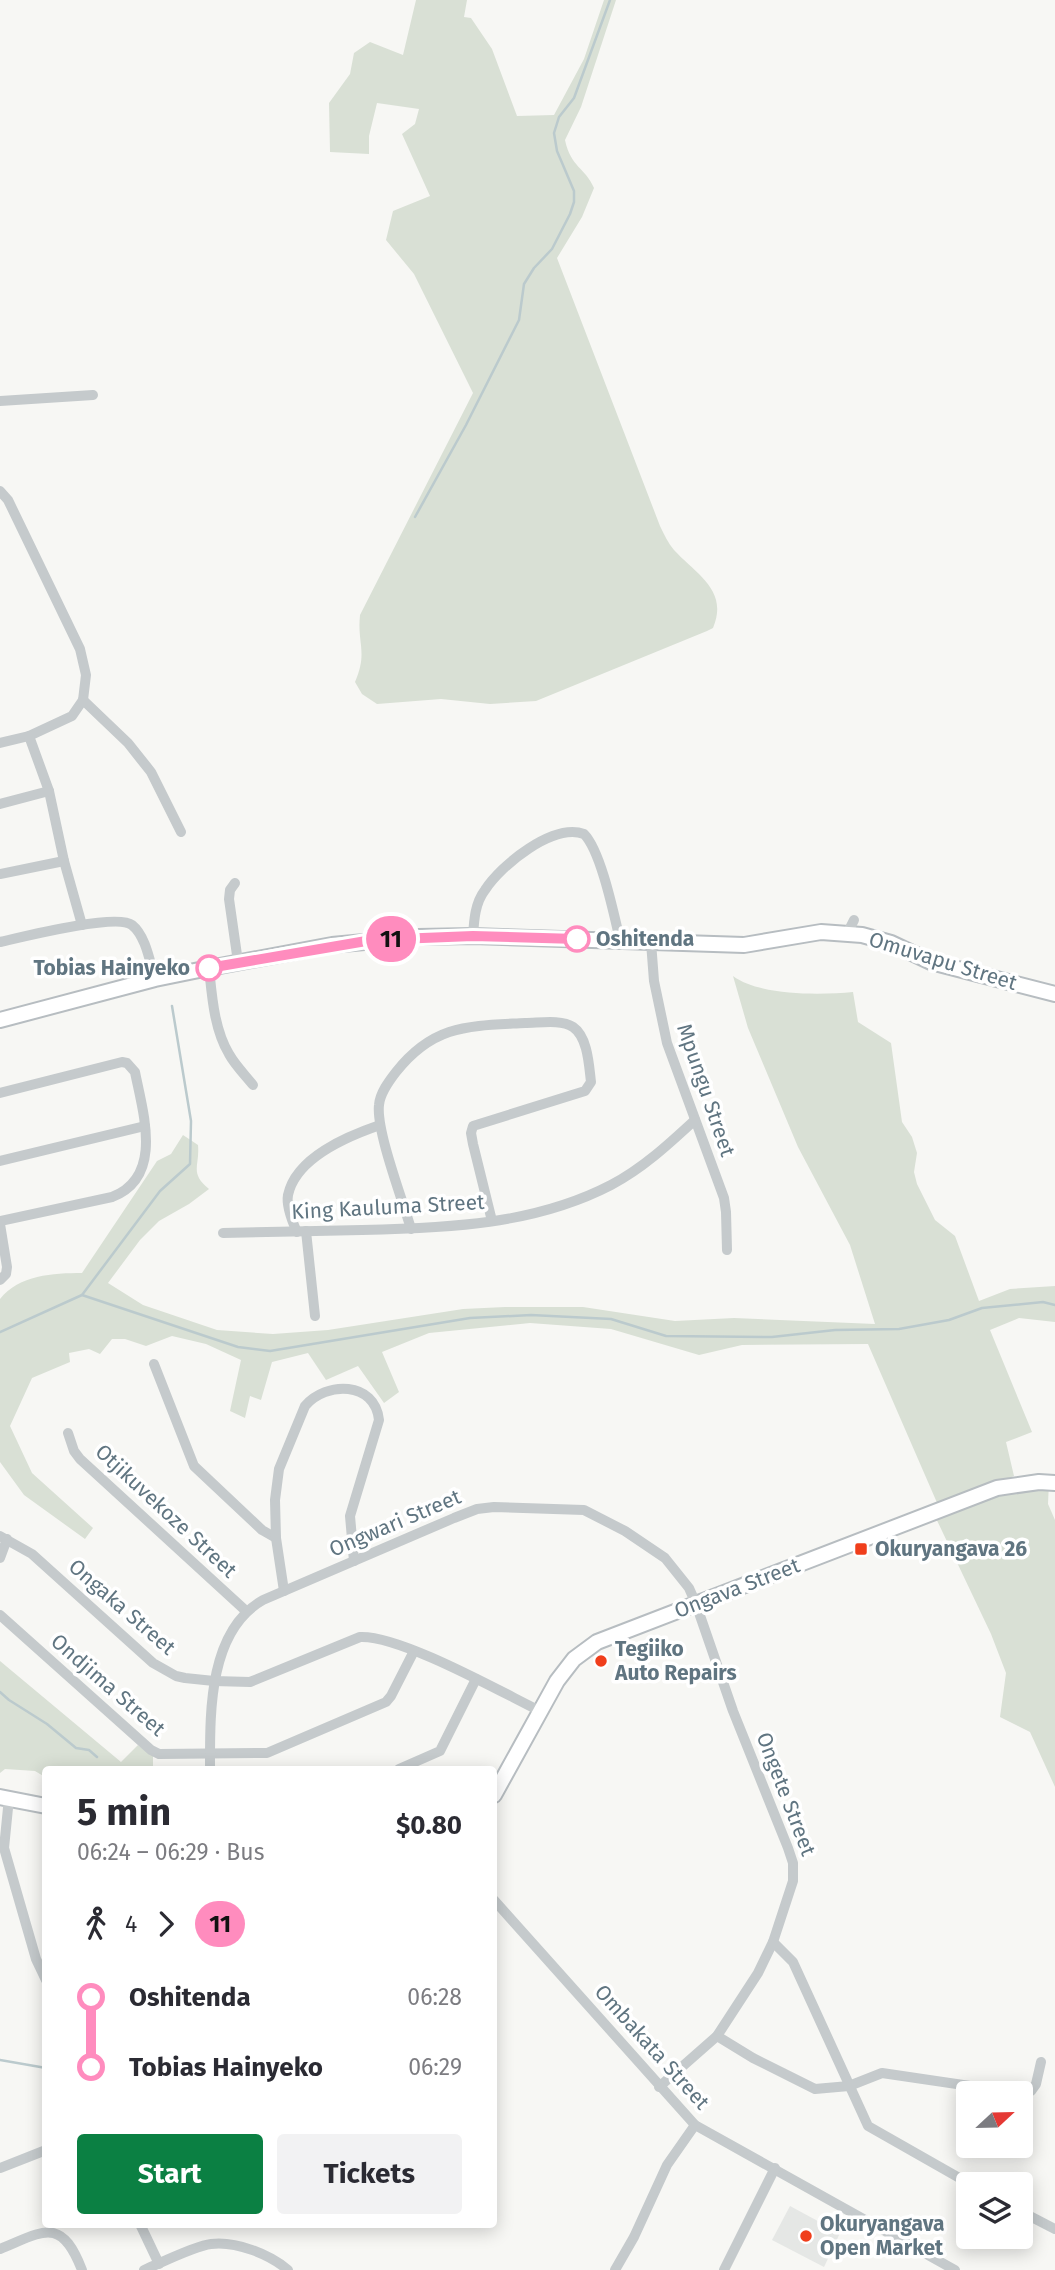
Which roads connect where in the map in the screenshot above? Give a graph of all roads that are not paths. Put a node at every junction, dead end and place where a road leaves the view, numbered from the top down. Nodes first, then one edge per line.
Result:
1 (93, 395) dead end
2 (0, 401) edge
3 (0, 491) edge
4 (83, 700) junction
5 (29, 736) junction
6 (0, 743) edge
7 (48, 791) junction
8 (0, 804) edge
9 (181, 832) dead end
10 (64, 861) junction
11 (0, 874) edge
12 (235, 883) dead end
13 (82, 925) junction
14 (473, 936) junction
15 (620, 940) junction
16 (0, 942) edge
17 (651, 942) junction
18 (238, 962) junction
19 (209, 968) junction
20 (155, 979) junction
21 (1055, 994) edge
22 (0, 1020) edge
23 (253, 1085) dead end
24 (0, 1093) edge
25 (695, 1120) junction
26 (145, 1125) junction
27 (380, 1125) junction
28 (0, 1161) edge
29 (492, 1221) junction
30 (0, 1223) edge
31 (411, 1229) junction
32 (301, 1231) junction
33 (223, 1233) dead end
34 (727, 1250) dead end
35 (0, 1280) edge
36 (315, 1316) dead end
37 (154, 1364) dead end
38 (68, 1433) dead end
39 (1055, 1483) edge
40 (4, 1538) edge
41 (276, 1538) junction
42 (0, 1558) edge
43 (354, 1561) junction
44 (284, 1591) junction
45 (696, 1604) junction
46 (246, 1611) junction
47 (0, 1615) edge
48 (414, 1651) junction
49 (476, 1679) junction
50 (214, 1681) junction
51 (540, 1711) junction
52 (210, 1753) junction
53 (211, 1766) edge
54 (406, 1766) edge
55 (497, 1790) edge
56 (4, 1797) edge
57 (42, 1805) edge
58 (497, 1903) edge
59 (773, 1942) junction
60 (42, 1970) edge
61 (718, 2036) junction
62 (1041, 2062) dead end
63 (849, 2086) junction
64 (659, 2087) junction
65 (695, 2125) junction
66 (42, 2152) edge
67 (0, 2168) edge
68 (775, 2168) junction
69 (956, 2176) edge
70 (1033, 2217) edge
71 (142, 2228) edge
72 (1055, 2229) edge
73 (0, 2249) edge
74 (159, 2264) junction
75 (940, 2266) edge
76 (82, 2270) edge
77 (144, 2270) edge
78 (288, 2270) edge
79 (615, 2270) edge
80 (724, 2270) edge
81 (955, 2270) edge

1 - 2 street
3 - 4 street
4 - 5 street
4 - 9 street
5 - 6 street
5 - 7 street
7 - 8 street
7 - 10 street
10 - 11 street
10 - 13 street
12 - 18 street
13 - 16 street
13 - 20 street
14 - 15 street, Omuvapu Street
14 - 15 street
14 - 18 street, Omuvapu Street
15 - 17 street, Omuvapu Street
17 - 21 street, Omuvapu Street
17 - 25 street, Mpungu Street
18 - 19 street, Omuvapu Street
19 - 20 street, Omuvapu Street
19 - 23 street
20 - 22 street, Omuvapu Street
24 - 26 street
25 - 29 street, King Kauluma Street
25 - 34 street, Mpungu Street
26 - 28 street
26 - 30 street
27 - 29 street
27 - 31 street
27 - 32 street
29 - 31 street, King Kauluma Street
30 - 35 street
31 - 32 street, King Kauluma Street
32 - 33 street, King Kauluma Street
32 - 36 street
37 - 41 street
38 - 46 street, Otjikuvekoze Street
39 - 45 street, Ongava Street
40 - 42 street
40 - 50 street, Ongaka Street
41 - 43 street
41 - 44 street
43 - 44 street, Ongwari Street
43 - 45 street, Ongwari Street
44 - 46 street, Ongwari Street
45 - 51 street, Ongava Street
45 - 59 street, Ongete Street
46 - 50 street
47 - 52 street, Ondjima Street
48 - 49 street, Ongaka Street
48 - 50 street, Ongaka Street
48 - 52 street, Ondjima Street
49 - 51 street, Ongaka Street
49 - 54 street
50 - 52 street
51 - 55 street, Ongava Street
52 - 53 street
56 - 57 street
56 - 60 street
58 - 64 street, Ombakata Street
59 - 61 street, Ongete Street
59 - 63 street
61 - 63 street
61 - 64 street, Ongete Street
62 - 63 street
63 - 69 street
64 - 65 street, Ombakata Street
65 - 68 street, Ombakata Street
65 - 79 street
66 - 67 street
68 - 75 street, Ombakata Street
68 - 80 street
70 - 72 street
71 - 74 street
73 - 76 street
74 - 77 street
74 - 78 street
75 - 81 street, Ombakata Street

